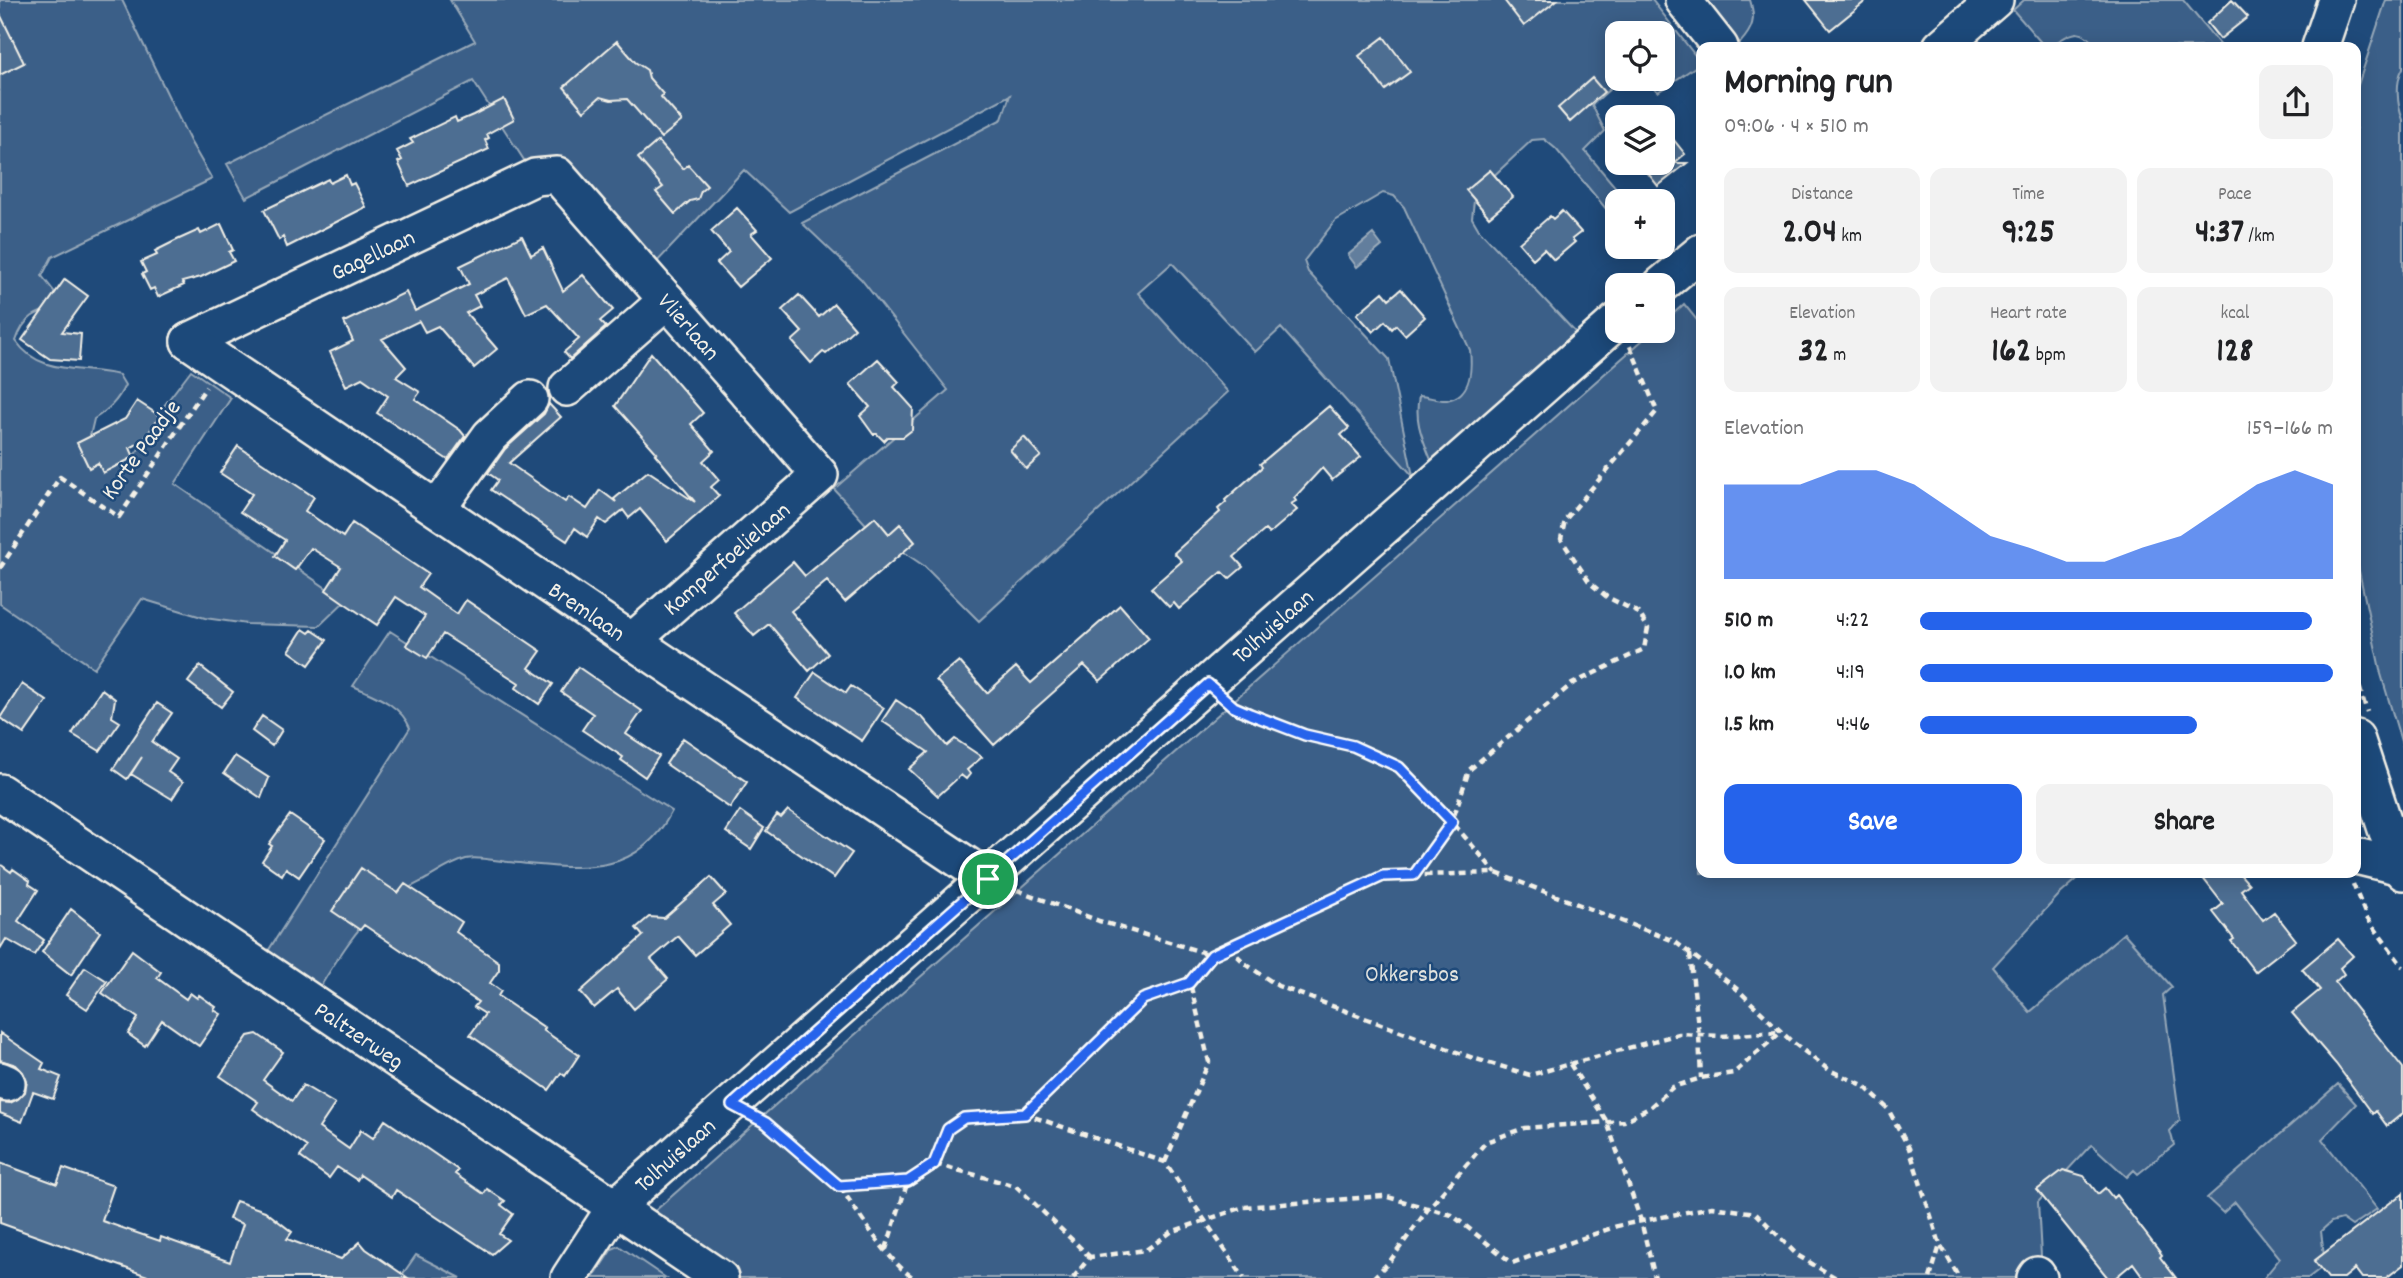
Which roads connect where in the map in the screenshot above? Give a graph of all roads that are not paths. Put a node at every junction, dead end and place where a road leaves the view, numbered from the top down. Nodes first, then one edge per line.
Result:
1 (1683, 0) edge
2 (1995, 0) edge
3 (2336, 0) edge
4 (1716, 42) edge
5 (1947, 42) edge
6 (2322, 42) edge
7 (557, 176) joint
8 (1696, 256) edge
9 (1675, 273) edge
10 (667, 300) junction
11 (189, 341) joint
12 (1610, 343) edge
13 (567, 388) dead end
14 (530, 399) dead end
15 (820, 475) joint
16 (438, 508) junction
17 (632, 641) junction
18 (2361, 753) edge
19 (0, 792) edge
20 (2361, 857) edge
21 (2402, 869) edge
22 (988, 879) junction
23 (615, 1207) junction
24 (569, 1278) edge
25 (720, 1278) edge

1 - 4 street
2 - 5 street
3 - 6 street
7 - 10 street, Vlierlaan
7 - 11 street, Gagellaan
8 - 9 street
10 - 13 street
10 - 15 street, Vlierlaan
11 - 16 street, Bremlaan
12 - 22 street, Tolhuislaan
14 - 16 street
15 - 17 street, Kamperfoelielaan
16 - 17 street, Bremlaan
17 - 22 street, Bremlaan
18 - 21 street
19 - 23 street, Paltzerweg
20 - 21 street
22 - 23 street, Tolhuislaan
23 - 24 street, Tolhuislaan
23 - 25 street, Paltzerweg

